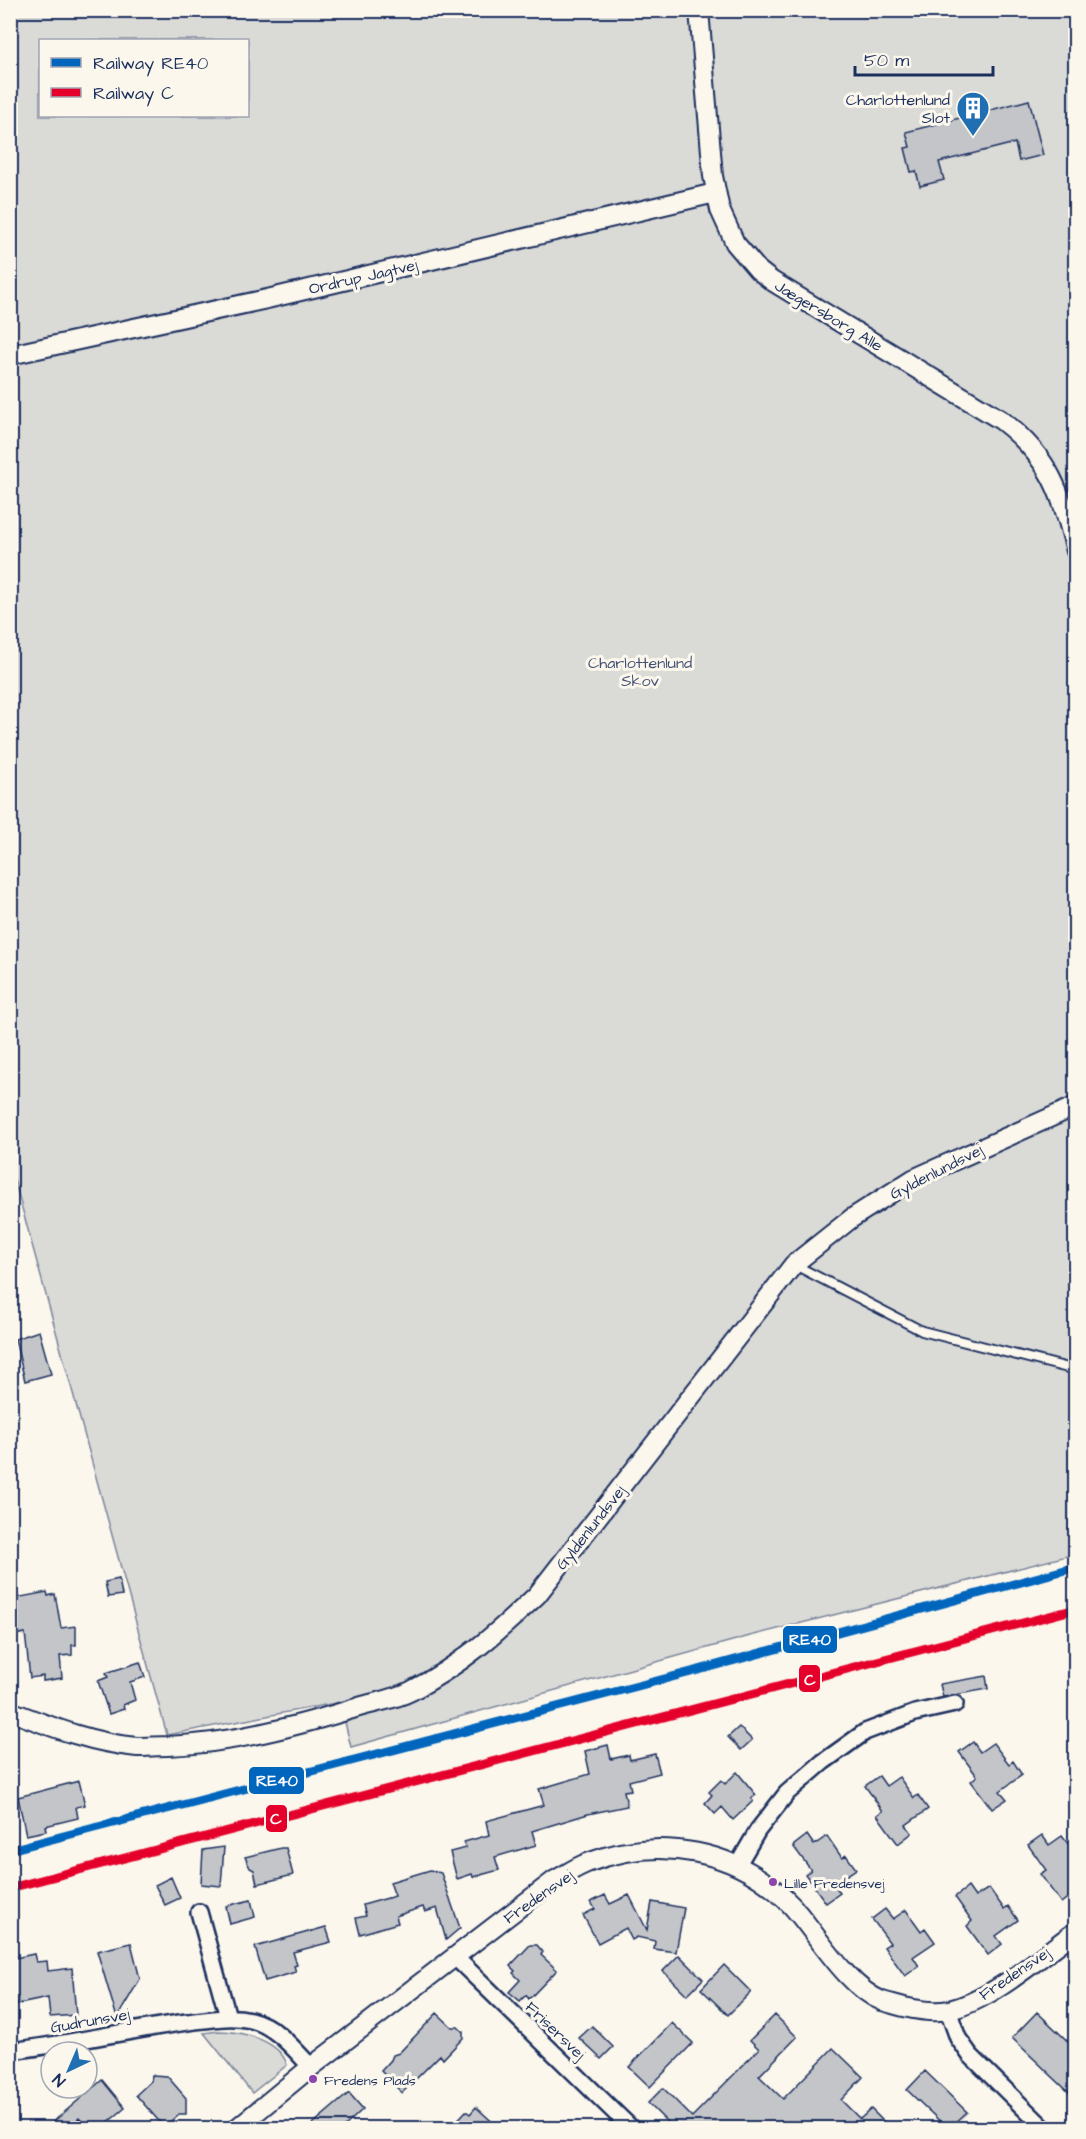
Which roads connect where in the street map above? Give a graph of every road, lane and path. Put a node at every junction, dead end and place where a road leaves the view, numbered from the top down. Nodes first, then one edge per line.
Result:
1 (699, 10) edge
2 (715, 192) junction
3 (10, 355) edge
4 (1076, 551) edge
5 (1076, 1106) edge
6 (794, 1264) junction
7 (1076, 1370) edge
8 (955, 1704) dead end
9 (10, 1711) edge
10 (737, 1866) junction
11 (199, 1912) dead end
12 (1076, 1931) edge
13 (455, 1957) junction
14 (948, 2010) junction
15 (228, 2017) junction
16 (10, 2051) edge
17 (311, 2067) junction
18 (237, 2128) edge
19 (631, 2128) edge
20 (1044, 2128) edge

1 - 2 street, Jægersborg Alle
2 - 3 street, Ordrup Jagtvej
2 - 4 street, Jægersborg Alle
5 - 6 street, Gyldenlundsvej
6 - 7 lane
6 - 9 street, Gyldenlundsvej
8 - 10 street
10 - 13 street, Fredensvej
10 - 14 street, Fredensvej
11 - 15 street
12 - 14 street, Fredensvej
13 - 17 street, Fredensvej
13 - 19 street, Frisersvej
14 - 20 street
15 - 16 street, Gudrunsvej
15 - 17 street
17 - 18 street, Fredensvej

